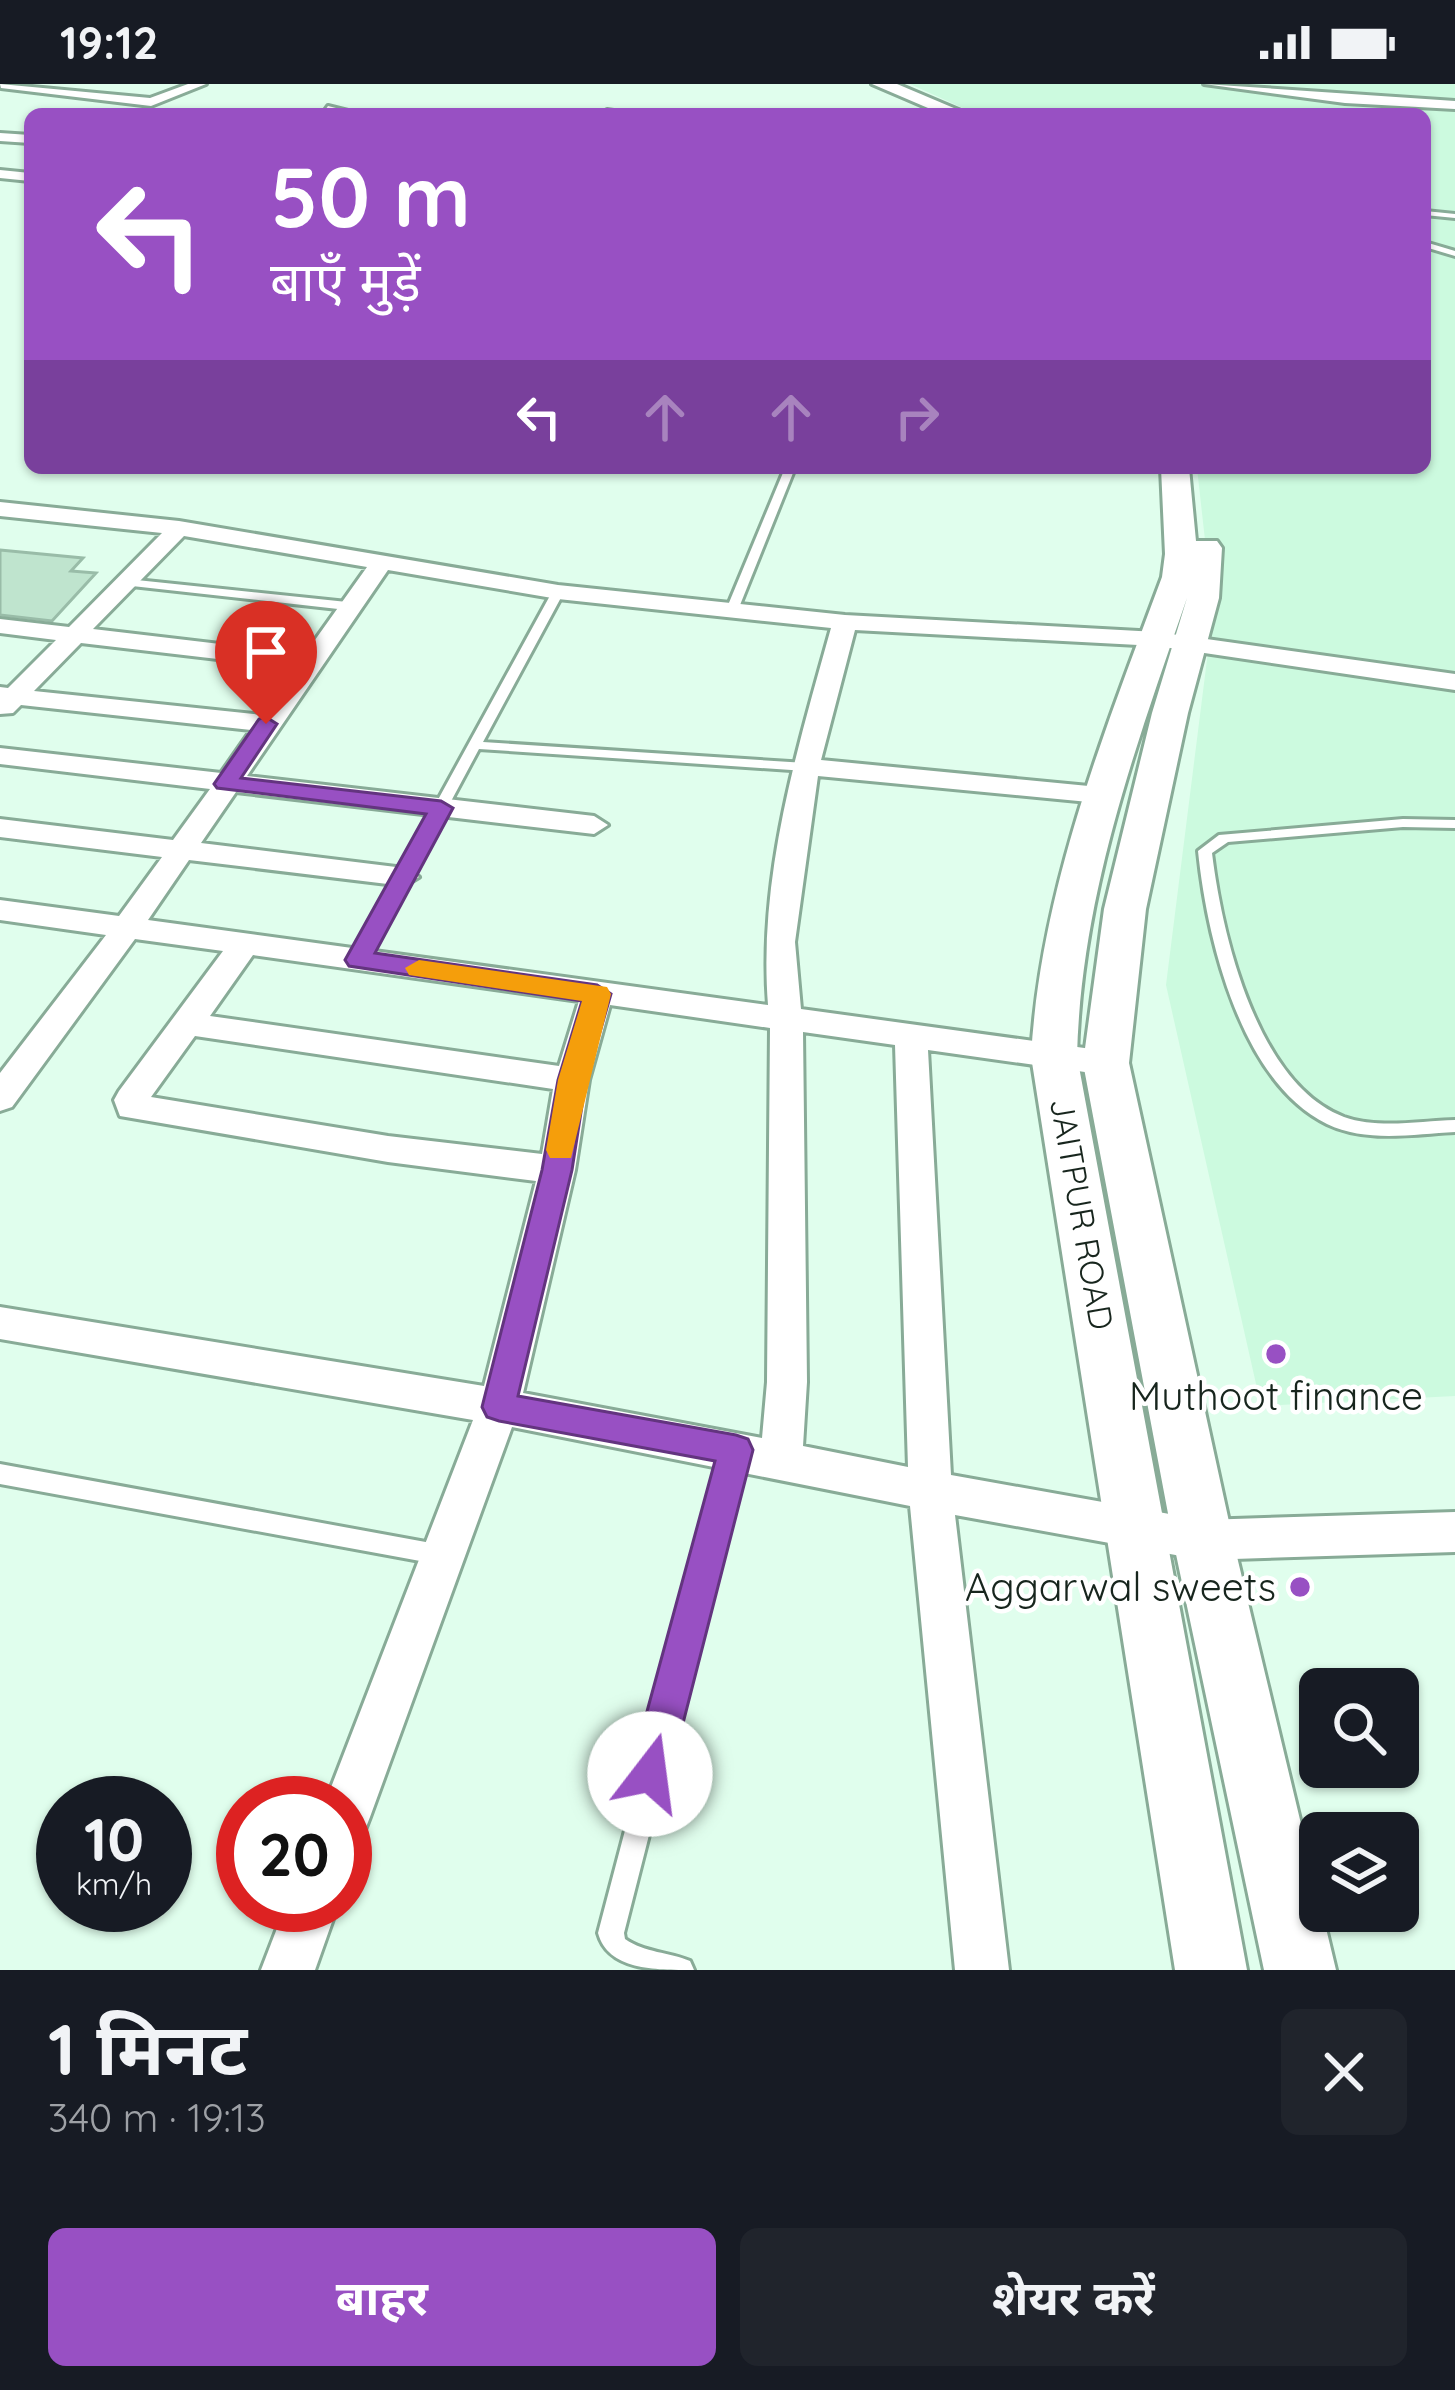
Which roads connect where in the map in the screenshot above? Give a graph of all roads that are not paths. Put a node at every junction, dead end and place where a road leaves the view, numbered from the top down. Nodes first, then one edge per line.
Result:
1 (1, 84) edge
2 (200, 84) edge
3 (871, 84) edge
4 (881, 84) edge
5 (1210, 84) edge
6 (933, 108) edge
7 (943, 108) edge
8 (1408, 108) edge
9 (788, 474) edge
10 (1175, 474) edge
11 (1199, 474) edge
12 (0, 509) edge
13 (179, 528) junction
14 (382, 562) junction
15 (127, 583) junction
16 (558, 592) junction
17 (347, 606) junction
18 (732, 610) junction
19 (845, 622) junction
20 (0, 626) edge
21 (74, 634) junction
22 (1174, 641) junction
23 (309, 662) junction
24 (1455, 682) edge
25 (5, 701) edge
26 (266, 724) junction
27 (473, 745) junction
28 (0, 756) edge
29 (806, 767) junction
30 (226, 784) junction
31 (1100, 795) junction
32 (441, 808) junction
33 (1455, 824) edge
34 (594, 826) dead end
35 (0, 828) edge
36 (180, 850) junction
37 (404, 877) junction
38 (5, 918) edge
39 (128, 928) junction
40 (244, 944) junction
41 (358, 960) junction
42 (597, 994) junction
43 (786, 1020) junction
44 (189, 1024) junction
45 (911, 1035) junction
46 (1054, 1056) junction
47 (1106, 1063) junction
48 (572, 1080) junction
49 (0, 1098) edge
50 (1455, 1126) edge
51 (557, 1170) junction
52 (0, 1323) edge
53 (499, 1407) junction
54 (736, 1450) junction
55 (781, 1458) junction
56 (0, 1474) edge
57 (930, 1488) junction
58 (1139, 1532) junction
59 (1455, 1532) edge
60 (1203, 1540) junction
61 (443, 1555) junction
62 (360, 1776) edge
63 (302, 1932) edge
64 (288, 1970) edge
65 (681, 1970) edge
66 (982, 1970) edge
67 (1211, 1970) edge
68 (1300, 1970) edge

1 - 2 street
3 - 6 street
4 - 7 street
5 - 8 street
9 - 18 lane
10 - 22 street, JAITPUR ROAD
11 - 22 street, JAITPUR ROAD
12 - 13 street
13 - 14 street
13 - 15 street
14 - 16 street
14 - 17 street
15 - 17 lane
15 - 21 street
16 - 18 street
16 - 27 lane
17 - 23 street
18 - 19 street
19 - 22 street
19 - 29 street
20 - 21 street
21 - 23 street
21 - 25 street
22 - 24 street
22 - 31 street, JAITPUR ROAD
22 - 47 street, JAITPUR ROAD
23 - 26 street
25 - 26 street
26 - 30 street
27 - 29 lane
27 - 32 lane
28 - 30 street
29 - 31 street
29 - 43 street
30 - 32 street
30 - 36 street
31 - 46 street, JAITPUR ROAD
32 - 34 street
32 - 37 lane
33 - 50 lane
35 - 36 street
36 - 37 street
36 - 39 street
37 - 41 lane
38 - 39 street
39 - 40 street
39 - 49 street
40 - 41 street
40 - 44 street
41 - 42 street
42 - 43 street
42 - 48 street
43 - 45 street
43 - 55 street
44 - 48 street
44 - 51 street
45 - 46 street
45 - 57 street
46 - 47 street
46 - 58 street, JAITPUR ROAD
47 - 60 street, JAITPUR ROAD
48 - 51 street
51 - 53 street
52 - 53 street
53 - 54 street
53 - 61 street
54 - 55 street
54 - 65 lane
55 - 57 street
56 - 61 lane
57 - 58 street
57 - 66 street
58 - 60 street
58 - 67 street, JAITPUR ROAD
59 - 60 street
60 - 68 street, JAITPUR ROAD
61 - 62 street
63 - 64 street

